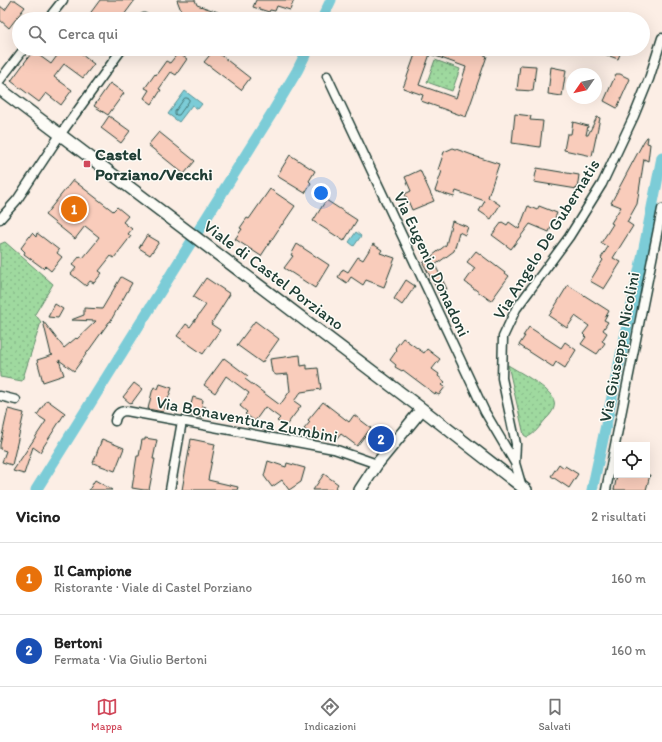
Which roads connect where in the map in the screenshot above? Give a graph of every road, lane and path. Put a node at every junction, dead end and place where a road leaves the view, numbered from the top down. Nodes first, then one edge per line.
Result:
1 (63, 0) edge
2 (54, 12) edge
3 (662, 38) edge
4 (19, 56) edge
5 (117, 56) edge
6 (327, 76) dead end
7 (0, 80) edge
8 (0, 89) edge
9 (60, 135) junction
10 (662, 209) edge
11 (0, 219) edge
12 (0, 396) edge
13 (16, 400) dead end
14 (422, 409) junction
15 (115, 421) dead end
16 (182, 421) junction
17 (515, 463) junction
18 (377, 464) junction
19 (524, 488) edge
20 (170, 490) edge
21 (360, 490) edge
22 (606, 490) edge

1 - 2 street
3 - 17 street, Via Angelo De Gubernatis
4 - 7 street
5 - 9 street
6 - 17 street, Via Eugenio Donadoni
8 - 9 street, Viale di Castel Porziano
9 - 11 street
9 - 14 street, Viale di Castel Porziano
10 - 22 street, Via Giuseppe Nicolini
12 - 13 street
14 - 18 street
14 - 19 street, Viale di Castel Porziano
15 - 16 street, Via Bonaventura Zumbini
16 - 18 street, Via Bonaventura Zumbini
16 - 20 street
17 - 19 street, Via Angelo De Gubernatis
18 - 21 street

